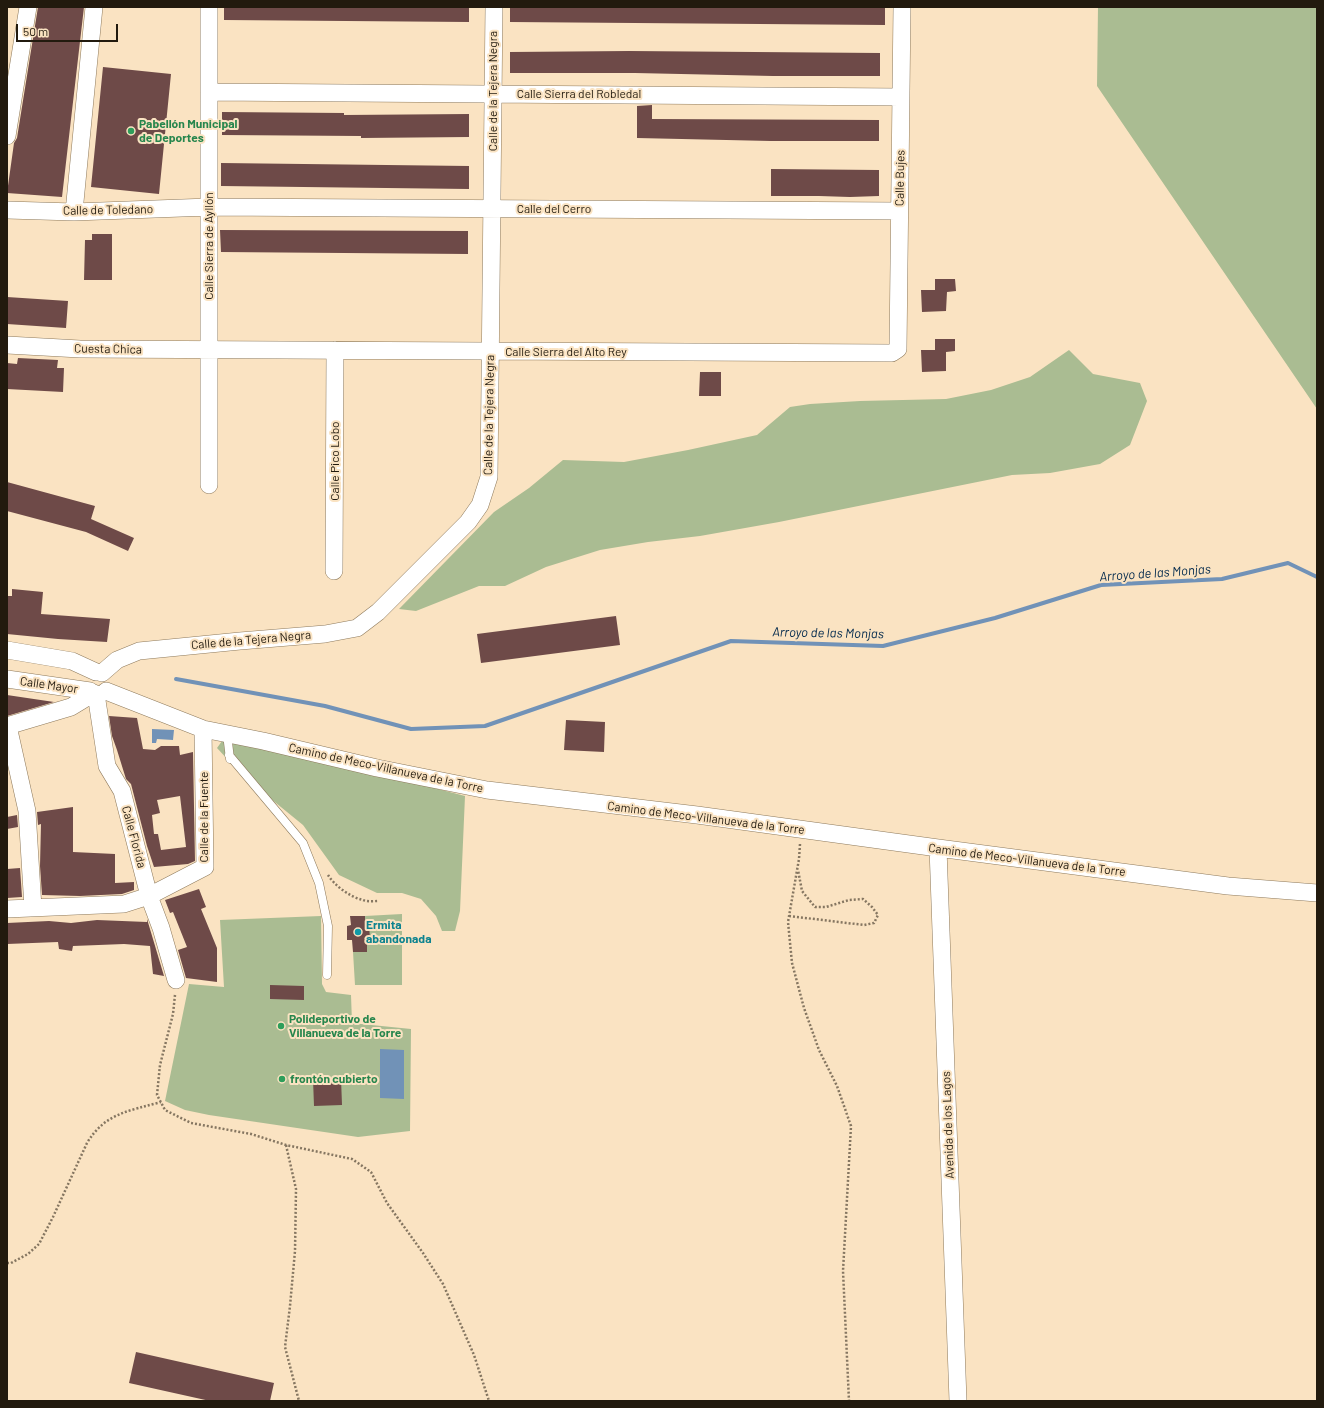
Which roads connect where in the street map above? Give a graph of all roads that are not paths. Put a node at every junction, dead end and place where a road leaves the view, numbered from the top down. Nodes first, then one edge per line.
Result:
1 (28, 7) edge
2 (94, 7) edge
3 (209, 7) edge
4 (494, 7) edge
5 (902, 7) edge
6 (209, 92) junction
7 (493, 94) junction
8 (901, 97) junction
9 (7, 136) edge
10 (209, 207) junction
11 (492, 209) junction
12 (7, 210) edge
13 (899, 211) junction
14 (74, 212) junction
15 (7, 345) edge
16 (209, 349) junction
17 (898, 349) joint
18 (335, 350) junction
19 (490, 352) junction
20 (209, 486) dead end
21 (334, 571) dead end
22 (7, 650) edge
23 (99, 672) junction
24 (7, 679) edge
25 (97, 692) junction
26 (7, 726) edge
27 (203, 729) junction
28 (227, 734) junction
29 (938, 848) junction
30 (1317, 893) edge
31 (149, 896) junction
32 (33, 908) junction
33 (7, 909) edge
34 (327, 975) dead end
35 (176, 980) road end
36 (958, 1401) edge

1 - 9 street
2 - 14 street
3 - 6 street, Calle Sierra de Ayllón
4 - 7 street, Calle de la Tejera Negra
5 - 8 street, Calle Bujes
6 - 7 street, Calle Sierra del Robledal
6 - 10 street, Calle Sierra de Ayllón
7 - 8 street, Calle Sierra del Robledal
7 - 11 street, Calle de la Tejera Negra
8 - 13 street, Calle Bujes
10 - 11 street, Calle del Cerro
10 - 14 street, Calle de Toledano
10 - 16 street, Calle Sierra de Ayllón
11 - 13 street, Calle del Cerro
11 - 19 street, Calle de la Tejera Negra
12 - 14 street, Calle de Toledano
13 - 17 street, Calle Bujes
15 - 16 street, Cuesta Chica
16 - 18 street, Calle Sierra del Alto Rey
16 - 20 street, Calle Sierra de Ayllón
17 - 19 street, Calle Sierra del Alto Rey
18 - 19 street, Calle Sierra del Alto Rey
18 - 21 street, Calle Pico Lobo
19 - 23 street, Calle de la Tejera Negra
22 - 23 street, Calle Mayor
23 - 25 street, Calle Florida
24 - 25 street, Calle Mayor
25 - 26 street
25 - 27 street, Camino de Meco-Villanueva de la Torre
25 - 31 street, Calle Florida
26 - 32 street
27 - 28 street, Camino de Meco-Villanueva de la Torre
27 - 31 street, Calle de la Fuente
28 - 29 street, Camino de Meco-Villanueva de la Torre
28 - 34 lane
29 - 30 street, Camino de Meco-Villanueva de la Torre
29 - 36 street, Avenida de los Lagos
31 - 32 street, Calle de la Fuente
31 - 35 street, Calle Florida
32 - 33 street, Calle de la Fuente

